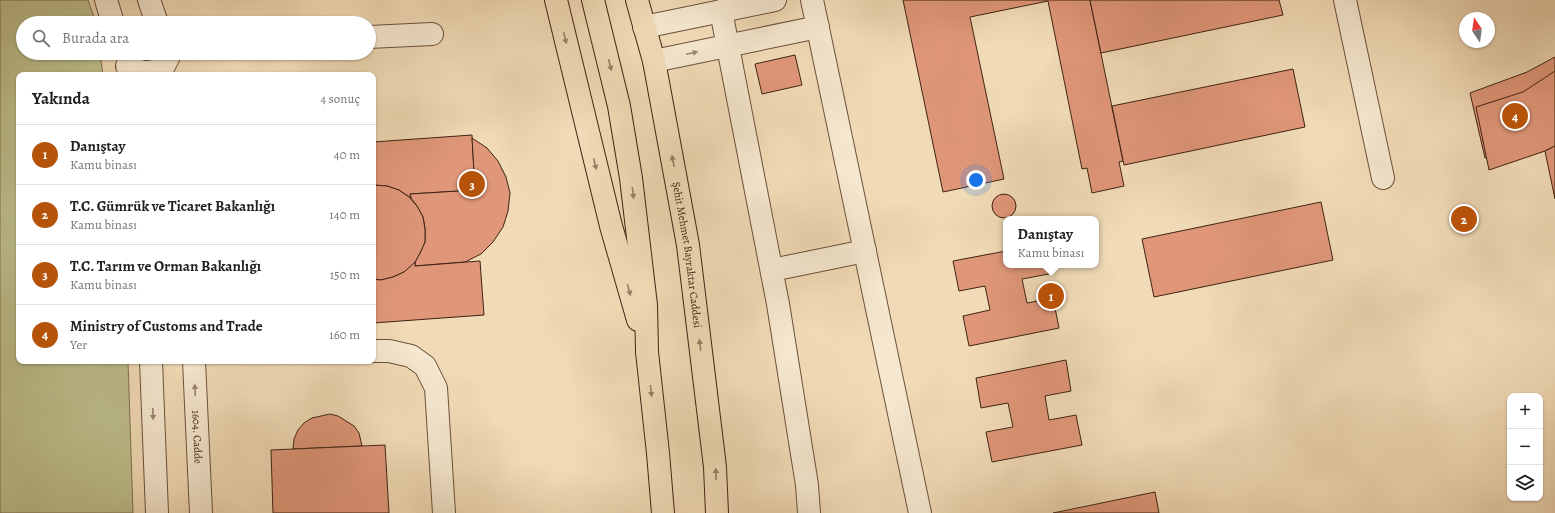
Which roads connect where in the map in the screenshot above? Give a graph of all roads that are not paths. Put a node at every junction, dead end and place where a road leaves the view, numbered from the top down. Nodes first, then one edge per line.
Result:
1 (106, 0) edge
2 (148, 0) edge
3 (556, 0) edge
4 (593, 0) edge
5 (637, 0) edge
6 (775, 0) edge
7 (812, 0) edge
8 (1345, 0) edge
9 (721, 11) junction
10 (112, 16) edge
11 (154, 16) edge
12 (818, 26) junction
13 (644, 28) junction
14 (432, 34) dead end
15 (376, 36) edge
16 (729, 46) junction
17 (170, 61) edge
18 (654, 61) junction
19 (127, 65) edge
20 (142, 72) edge
21 (150, 72) edge
22 (1383, 178) dead end
23 (865, 251) junction
24 (772, 270) junction
25 (376, 352) edge
26 (647, 352) junction
27 (151, 364) edge
28 (194, 364) edge
29 (157, 513) edge
30 (201, 513) edge
31 (444, 513) edge
32 (663, 513) edge
33 (717, 513) edge
34 (809, 513) edge
35 (920, 513) edge

1 - 10 street
2 - 11 street
3 -> 26 main road
4 -> 26 main road
5 - 13 main road, Şehit Mehmet Bayraktar Caddesi
6 - 9 street
7 - 12 street
8 - 22 street
9 - 13 street
9 - 16 street
12 - 16 street
12 - 23 street
13 - 18 main road, Şehit Mehmet Bayraktar Caddesi
14 - 15 street
18 -> 16 street
16 - 24 street
17 - 21 street
33 -> 18 main road, Şehit Mehmet Bayraktar Caddesi
19 - 20 street
23 - 24 street
23 - 35 street
24 - 34 street
25 - 31 street
26 -> 32 main road
27 -> 29 street
30 -> 28 street, 1604. Cadde

